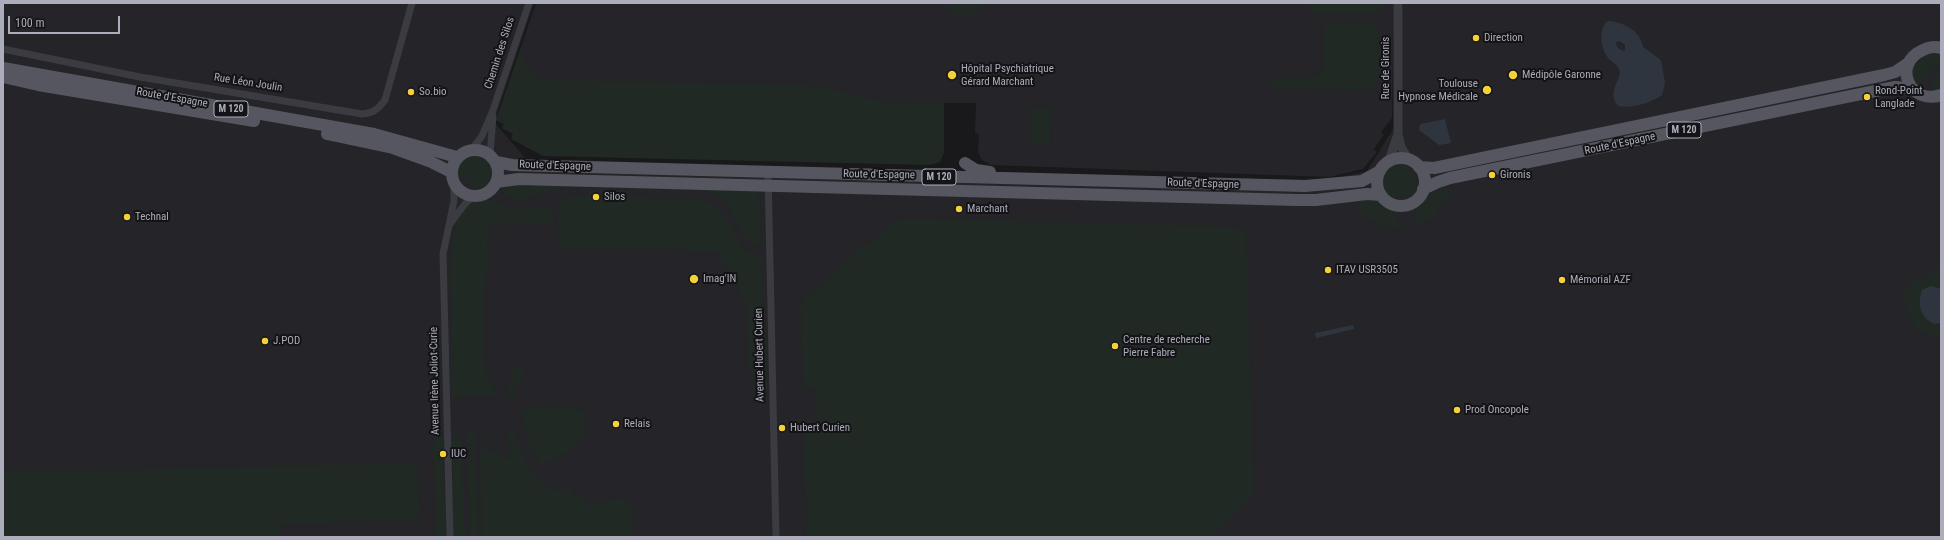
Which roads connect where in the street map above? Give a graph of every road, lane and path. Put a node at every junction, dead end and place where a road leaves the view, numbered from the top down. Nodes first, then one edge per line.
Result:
1 (412, 3) edge
2 (529, 3) edge
3 (1398, 3) edge
4 (1941, 48) edge
5 (3, 49) edge
6 (1907, 64) junction
7 (3, 68) edge
8 (3, 77) edge
9 (1912, 88) junction
10 (1941, 96) edge
11 (493, 110) junction
12 (1398, 134) junction
13 (472, 149) junction
14 (457, 156) junction
15 (493, 158) junction
16 (1410, 160) junction
17 (1389, 161) junction
18 (965, 163) dead end
19 (1419, 167) junction
20 (1380, 171) junction
21 (451, 172) junction
22 (768, 172) junction
23 (1043, 179) junction
24 (496, 182) junction
25 (454, 185) junction
26 (767, 186) junction
27 (1423, 189) junction
28 (1381, 195) junction
29 (473, 196) junction
30 (449, 226) junction
31 (450, 537) edge
32 (776, 537) edge

1 - 5 street, Rue Léon Joulin
2 - 11 street, Chemin des Silos
3 - 12 street, Rue de Gironis
4 - 6 main road, Route d'Espagne
6 - 9 main road
6 - 19 main road, Route d'Espagne / M 120
7 - 14 main road, Route d'Espagne / M 120
8 - 21 main road, Route d'Espagne / M 120
9 - 10 main road
9 - 27 main road, Route d'Espagne / M 120
11 - 13 street, Chemin des Silos
11 - 15 street, Chemin des Silos
12 - 16 street, Rue de Gironis
12 - 17 street, Rue de Gironis
13 - 14 main road
13 - 15 main road
14 - 21 main road
15 - 22 main road, Route d'Espagne / M 120
15 - 24 main road
16 - 17 main road
16 - 19 main road
17 - 20 main road
18 - 23 main road
19 - 27 main road
20 - 23 main road, Route d'Espagne / M 120
20 - 28 main road
21 - 25 main road
22 - 23 main road, Route d'Espagne / M 120
22 - 26 street, Avenue Hubert Curien
24 - 26 main road, Route d'Espagne / M 120
24 - 29 main road
25 - 29 main road
25 - 30 street, Avenue Irène Joliot-Curie
26 - 28 main road, Route d'Espagne / M 120
26 - 32 street, Avenue Hubert Curien
27 - 28 main road
29 - 30 street, Avenue Irène Joliot-Curie
30 - 31 street, Avenue Irène Joliot-Curie

